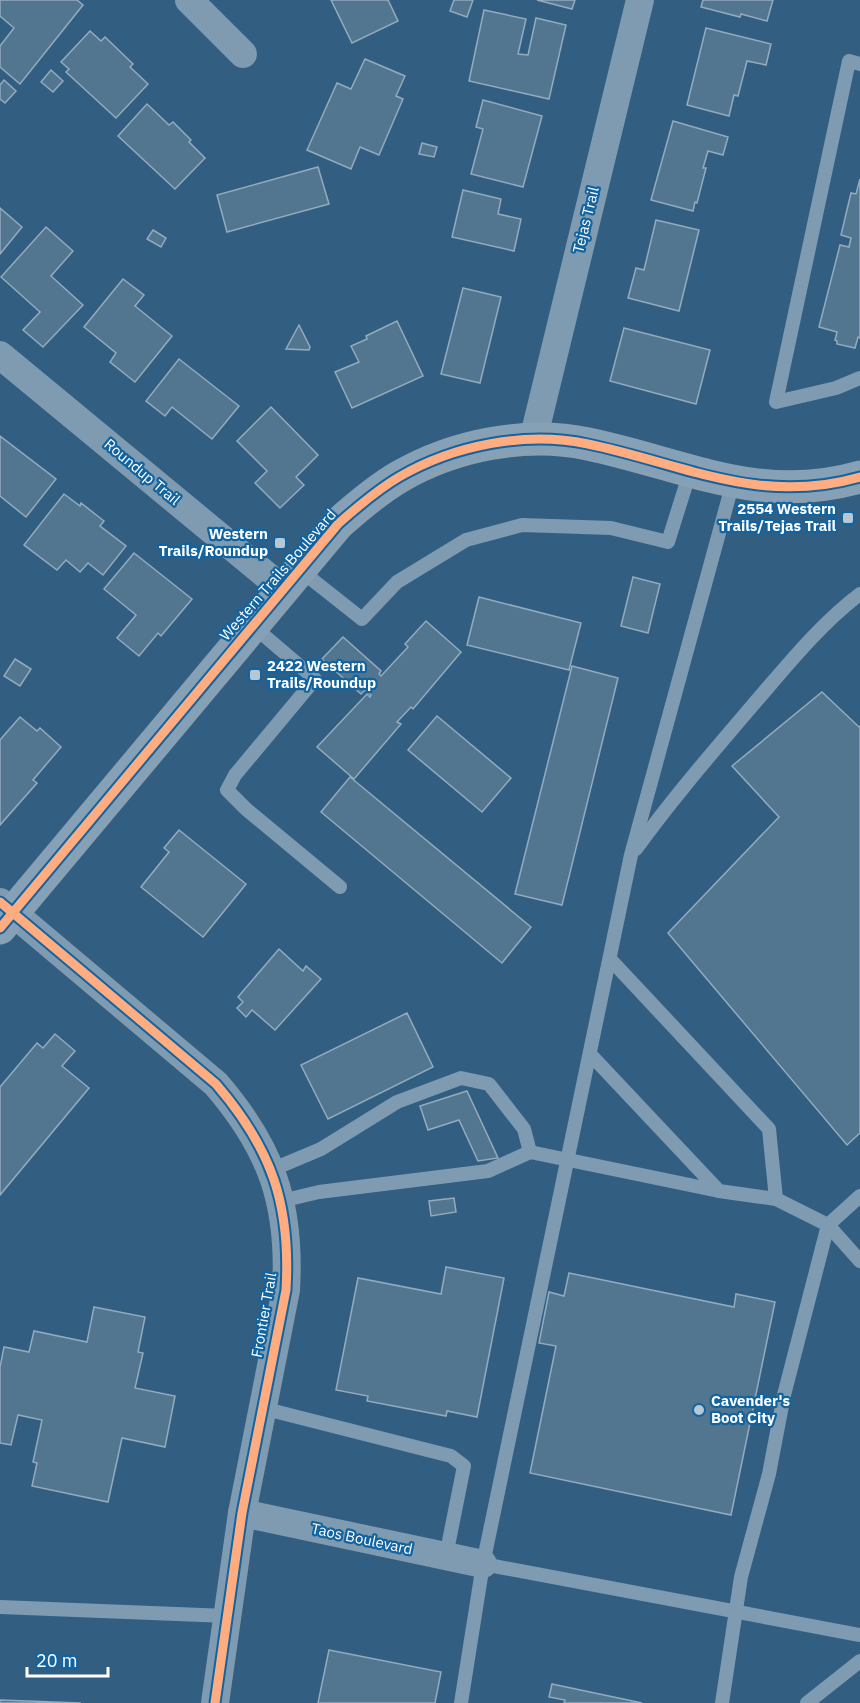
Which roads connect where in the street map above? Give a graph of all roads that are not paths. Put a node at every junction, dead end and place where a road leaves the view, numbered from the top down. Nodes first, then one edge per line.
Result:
1 (189, 0) edge
2 (640, 0) edge
3 (243, 54) dead end
4 (860, 64) edge
5 (0, 355) edge
6 (860, 378) edge
7 (533, 440) junction
8 (690, 472) junction
9 (860, 477) edge
10 (733, 483) junction
11 (291, 580) junction
12 (860, 594) edge
13 (253, 626) junction
14 (631, 855) junction
15 (340, 887) dead end
16 (4, 914) edge
17 (610, 959) junction
18 (590, 1054) junction
19 (530, 1152) junction
20 (568, 1159) junction
21 (272, 1170) junction
22 (719, 1191) junction
23 (860, 1196) edge
24 (776, 1199) junction
25 (281, 1201) junction
26 (828, 1225) junction
27 (860, 1261) edge
28 (262, 1408) junction
29 (242, 1513) junction
30 (446, 1556) junction
31 (483, 1564) junction
32 (0, 1606) edge
33 (735, 1612) junction
34 (227, 1616) junction
35 (860, 1635) edge
36 (860, 1661) edge
37 (215, 1703) edge
38 (461, 1703) edge
39 (722, 1703) edge
40 (807, 1703) edge

1 - 3 street
2 - 7 street, Tejas Trail
4 - 6 lane
5 - 11 street, Roundup Trail
7 - 8 street, Western Trails Boulevard
7 - 11 street, Western Trails Boulevard
8 - 10 street, Western Trails Boulevard
8 - 11 lane
9 - 10 street, Western Trails Boulevard
10 - 14 lane
11 - 13 street, Western Trails Boulevard
12 - 14 lane
13 - 15 lane
13 - 16 street, Western Trails Boulevard
14 - 17 lane
16 - 21 street, Frontier Trail
17 - 18 lane
17 - 24 lane
18 - 20 lane
18 - 22 lane
19 - 20 lane
19 - 21 lane
19 - 25 lane
20 - 22 lane
20 - 31 lane
21 - 25 street, Frontier Trail
22 - 24 lane
23 - 26 lane
24 - 26 lane
25 - 28 street, Frontier Trail
26 - 27 lane
26 - 33 lane
28 - 29 street, Frontier Trail
28 - 30 lane
29 - 30 street, Taos Boulevard
29 - 34 street, Frontier Trail
30 - 31 street, Taos Boulevard
31 - 33 lane
31 - 38 lane
32 - 34 lane
33 - 35 lane
33 - 39 lane
34 - 37 street, Frontier Trail
36 - 40 lane

